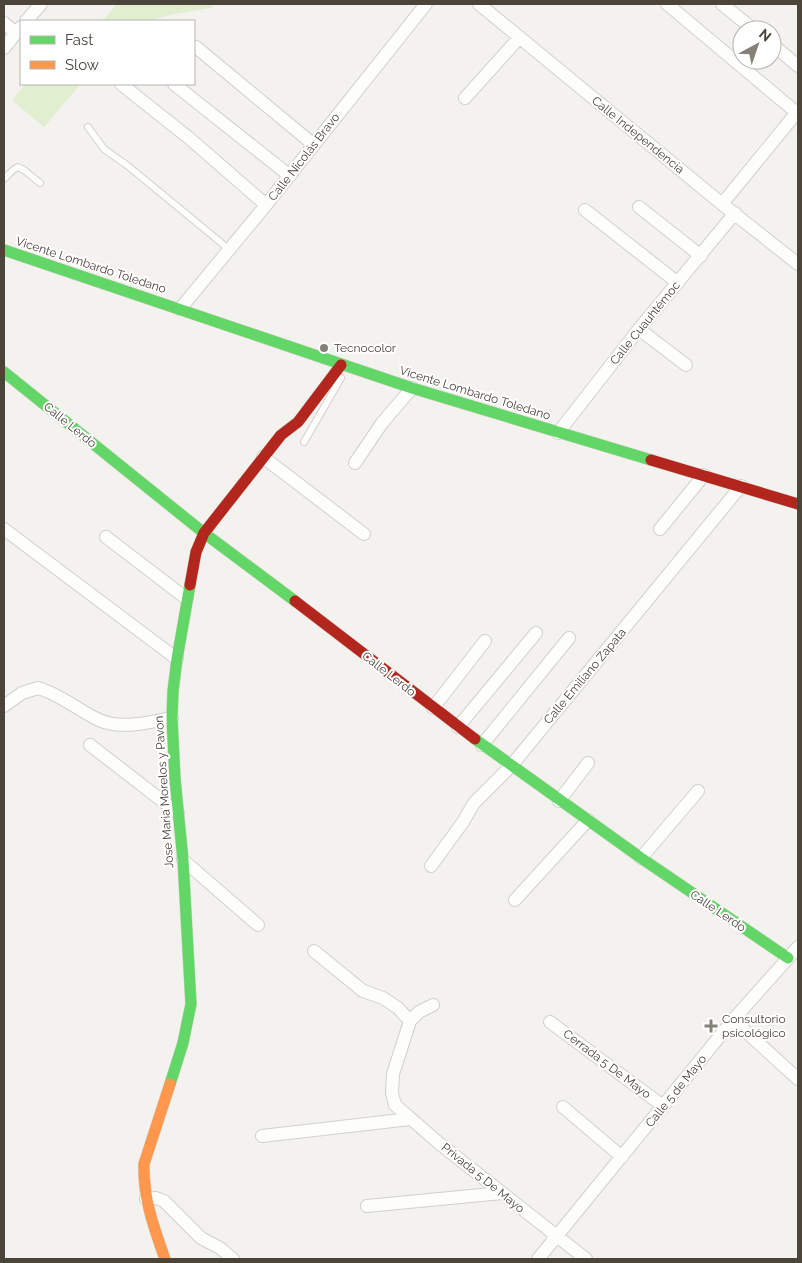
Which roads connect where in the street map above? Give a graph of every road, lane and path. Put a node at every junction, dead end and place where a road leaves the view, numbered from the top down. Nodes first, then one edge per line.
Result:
1 (41, 4) edge
2 (426, 4) edge
3 (479, 4) edge
4 (666, 4) edge
5 (722, 4) edge
6 (27, 20) edge
7 (742, 20) edge
8 (4, 23) edge
9 (18, 30) edge
10 (519, 38) junction
11 (196, 47) dead end
12 (4, 48) edge
13 (782, 52) edge
14 (798, 66) edge
15 (122, 85) edge
16 (175, 85) edge
17 (465, 98) dead end
18 (798, 112) edge
19 (88, 127) dead end
20 (314, 145) junction
21 (290, 176) junction
22 (4, 180) edge
23 (40, 183) dead end
24 (722, 204) junction
25 (266, 206) junction
26 (639, 207) dead end
27 (585, 210) dead end
28 (735, 213) junction
29 (230, 250) junction
30 (6, 254) edge
31 (701, 256) junction
32 (798, 264) edge
33 (678, 282) junction
34 (180, 309) junction
35 (639, 329) junction
36 (686, 365) dead end
37 (345, 366) junction
38 (4, 372) edge
39 (412, 388) junction
40 (558, 433) junction
41 (304, 442) dead end
42 (263, 457) junction
43 (355, 463) dead end
44 (704, 475) junction
45 (741, 486) junction
46 (798, 504) edge
47 (4, 529) edge
48 (660, 529) dead end
49 (204, 533) junction
50 (364, 534) dead end
51 (106, 537) dead end
52 (187, 599) junction
53 (536, 633) dead end
54 (569, 638) dead end
55 (485, 641) dead end
56 (177, 659) junction
57 (4, 706) edge
58 (433, 708) junction
59 (172, 718) junction
60 (458, 727) junction
61 (90, 745) dead end
62 (482, 745) junction
63 (588, 763) dead end
64 (511, 766) junction
65 (698, 791) dead end
66 (559, 801) junction
67 (178, 813) junction
68 (588, 820) junction
69 (641, 858) junction
70 (183, 860) junction
71 (431, 866) dead end
72 (515, 900) dead end
73 (258, 925) dead end
74 (314, 950) dead end
75 (795, 952) edge
76 (433, 1005) dead end
77 (733, 1020) junction
78 (410, 1021) junction
79 (550, 1022) dead end
80 (798, 1078) edge
81 (563, 1106) dead end
82 (663, 1106) junction
83 (410, 1119) junction
84 (262, 1136) dead end
85 (622, 1157) junction
86 (502, 1193) junction
87 (146, 1199) junction
88 (367, 1206) dead end
89 (557, 1237) junction
90 (165, 1259) edge
91 (233, 1259) edge
92 (538, 1259) edge
93 (586, 1259) edge

1 - 6 street
2 - 20 street, Calle Nicolás Bravo
3 - 10 street, Calle Independencia
4 - 18 street
5 - 7 street
8 - 9 street
9 - 12 street
10 - 17 street
10 - 24 street, Calle Independencia
11 - 20 street
13 - 14 street
15 - 25 street
16 - 21 street
18 - 24 street
19 - 29 lane
20 - 21 street, Calle Nicolás Bravo
21 - 25 street, Calle Nicolás Bravo
22 - 23 lane
24 - 28 street, Calle Independencia
25 - 29 street, Calle Nicolás Bravo
26 - 31 street
27 - 33 street
28 - 31 street, Calle Cuauhtémoc
28 - 32 street, Calle Independencia
29 - 34 street, Calle Nicolás Bravo
30 - 34 street, Vicente Lombardo Toledano
31 - 33 street, Calle Cuauhtémoc
33 - 35 street, Calle Cuauhtémoc
34 - 37 street, Vicente Lombardo Toledano
35 - 36 street
35 - 40 street, Calle Cuauhtémoc
37 - 39 street, Vicente Lombardo Toledano
37 - 41 lane
37 - 42 street, Jose Maria Morelos y Pavon
38 - 49 street, Calle Lerdo
39 - 40 street, Vicente Lombardo Toledano
39 - 43 street
40 - 44 street, Vicente Lombardo Toledano
42 - 49 street, Jose Maria Morelos y Pavon
42 - 50 street
44 - 45 street, Vicente Lombardo Toledano
44 - 48 street
45 - 46 street, Vicente Lombardo Toledano
45 - 64 street, Calle Emiliano Zapata
47 - 56 street
49 - 52 street, Jose Maria Morelos y Pavon
49 - 58 street, Calle Lerdo
51 - 52 street
52 - 56 street, Jose Maria Morelos y Pavon
53 - 60 street
54 - 62 street
55 - 58 street
56 - 59 street, Jose Maria Morelos y Pavon
57 - 59 street
58 - 60 street, Calle Lerdo
59 - 67 street, Jose Maria Morelos y Pavon
60 - 62 street, Calle Lerdo
61 - 67 street
62 - 64 street, Calle Lerdo
63 - 66 street
64 - 66 street, Calle Lerdo
64 - 71 street, Calle Emiliano Zapata
65 - 69 street
66 - 68 street, Calle Lerdo
67 - 70 street, Jose Maria Morelos y Pavon
68 - 69 street, Calle Lerdo
68 - 72 street
69 - 75 street, Calle Lerdo
70 - 73 street
70 - 87 street, Jose Maria Morelos y Pavon
74 - 78 street
75 - 77 street, Calle 5 de Mayo
76 - 78 street
77 - 80 street
77 - 82 street, Calle 5 de Mayo
78 - 83 street, Privada 5 De Mayo
79 - 82 street, Cerrada 5 De Mayo
81 - 85 street
82 - 85 street, Calle 5 de Mayo
83 - 84 street
83 - 86 street, Privada 5 De Mayo
85 - 89 street, Calle 5 de Mayo
86 - 88 street
86 - 89 street, Privada 5 De Mayo
87 - 90 street, Jose Maria Morelos y Pavon
87 - 91 street
89 - 92 street, Calle 5 de Mayo
89 - 93 street

